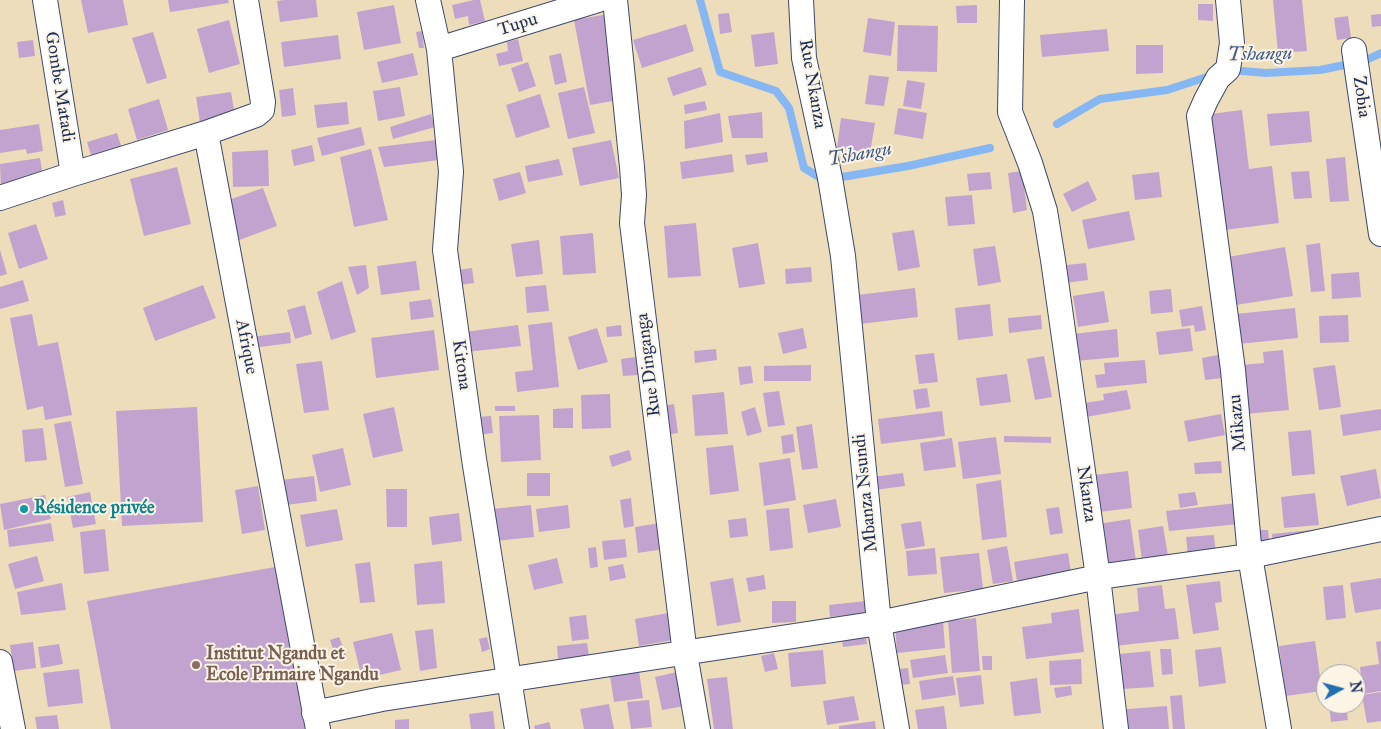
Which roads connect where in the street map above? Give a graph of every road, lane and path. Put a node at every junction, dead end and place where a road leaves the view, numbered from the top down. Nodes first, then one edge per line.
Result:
1 (45, 0) edge
2 (246, 0) edge
3 (428, 0) edge
4 (598, 0) edge
5 (614, 0) edge
6 (800, 0) edge
7 (1012, 0) edge
8 (1228, 0) edge
9 (439, 49) junction
10 (1354, 50) dead end
11 (206, 133) junction
12 (73, 174) junction
13 (1378, 194) edge
14 (0, 198) edge
15 (1381, 234) edge
16 (843, 256) joint
17 (1381, 528) edge
18 (1250, 556) junction
19 (1098, 577) junction
20 (879, 623) junction
21 (686, 654) junction
22 (0, 662) edge
23 (508, 681) junction
24 (316, 721) edge
25 (14, 729) edge
26 (517, 729) edge
27 (698, 729) edge
28 (897, 729) edge
29 (1116, 729) edge
30 (1279, 729) edge

1 - 12 street, Gombe Matadi
2 - 11 street
3 - 9 street, Kitona
4 - 9 street, Tupu
5 - 21 street, Rue Dinganga
6 - 16 street, Rue Nkanza
7 - 19 street, Nkanza
8 - 18 street, Mikazu
9 - 23 street, Kitona
10 - 13 street, Zobia
11 - 12 street
11 - 24 street, Afrique
12 - 14 street
13 - 15 street, Zobia
16 - 20 street, Mbanza Nsundi
17 - 18 street
18 - 19 street
18 - 30 street, Mikazu
19 - 20 street
19 - 29 street, Nkanza
20 - 21 street
20 - 28 street, Mbanza Nsundi
21 - 23 street
21 - 27 street, Rue Dinganga
22 - 25 street
23 - 24 street
23 - 26 street, Kitona

